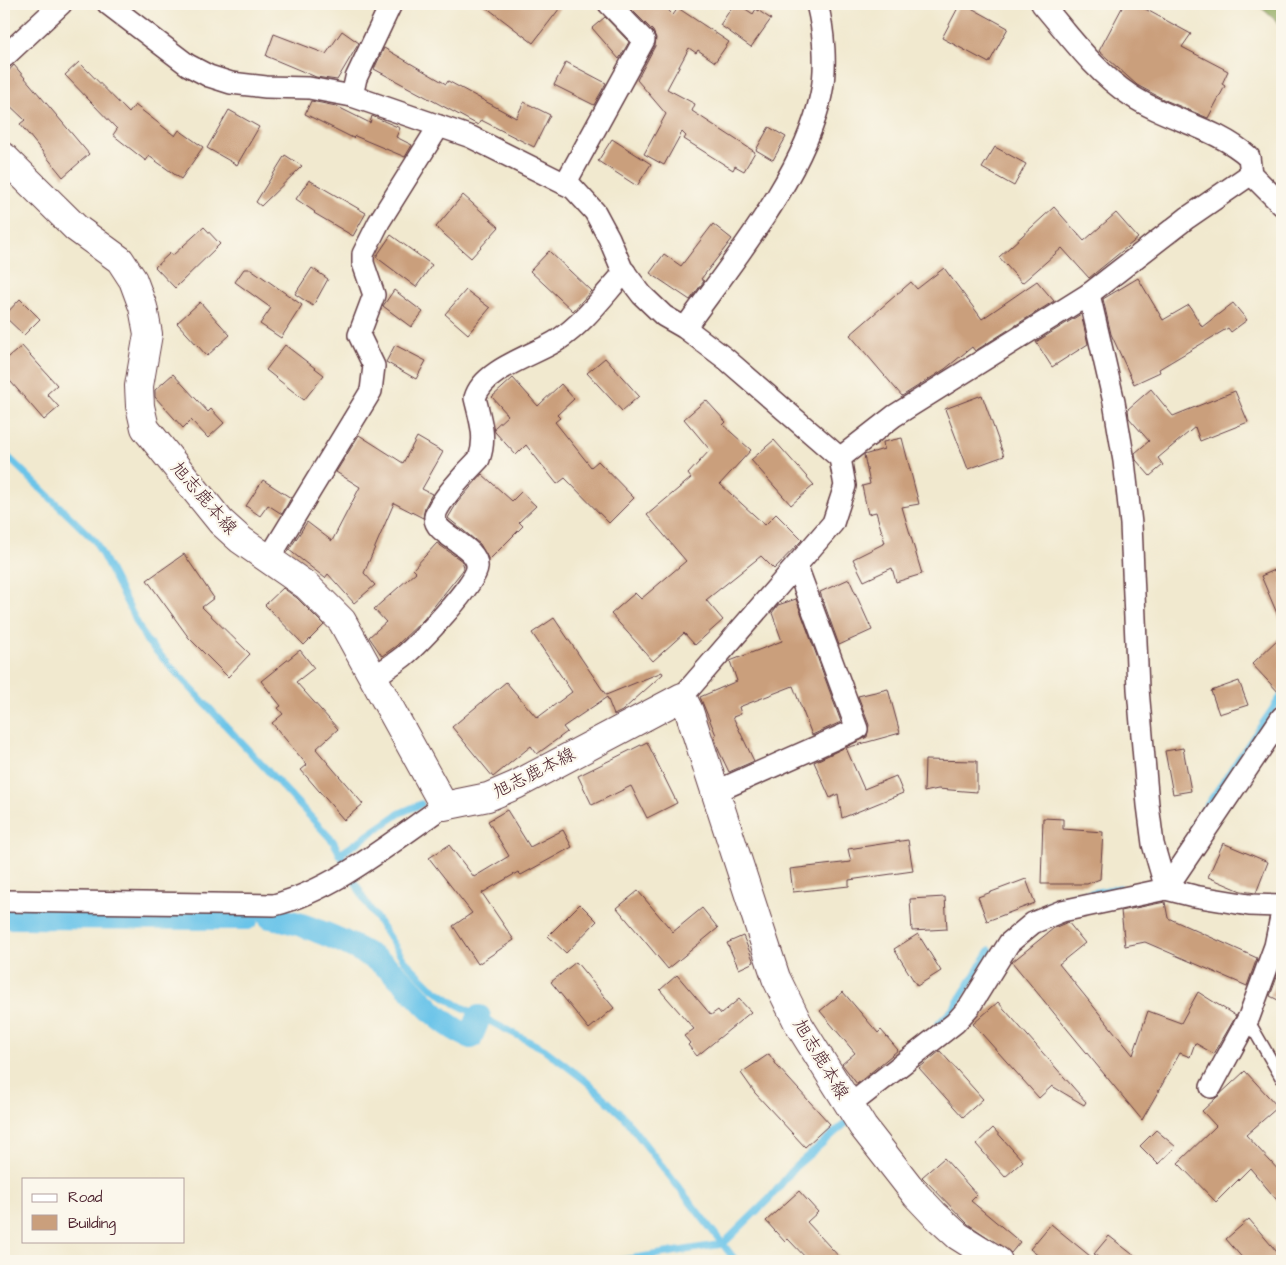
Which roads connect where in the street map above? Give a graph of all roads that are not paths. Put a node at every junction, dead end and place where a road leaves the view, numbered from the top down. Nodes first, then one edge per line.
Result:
1 (61, 4) edge
2 (108, 4) edge
3 (392, 4) edge
4 (609, 4) edge
5 (817, 4) edge
6 (1042, 4) edge
7 (4, 57) edge
8 (352, 96) junction
9 (439, 126) junction
10 (4, 157) edge
11 (1251, 174) junction
12 (565, 184) junction
13 (1282, 206) edge
14 (625, 272) junction
15 (1089, 294) junction
16 (685, 328) junction
17 (840, 458) junction
18 (268, 560) junction
19 (797, 567) junction
20 (372, 678) junction
21 (682, 697) junction
22 (1282, 717) edge
23 (715, 792) junction
24 (444, 806) junction
25 (1166, 889) junction
26 (4, 901) edge
27 (1282, 906) edge
28 (1282, 912) edge
29 (1248, 1020) junction
30 (1282, 1079) edge
31 (1211, 1087) dead end
32 (850, 1105) junction
33 (998, 1261) edge

1 - 7 street
2 - 8 street
3 - 8 street
4 - 12 street
5 - 16 street
6 - 11 street
8 - 9 street
9 - 12 street
9 - 18 street
10 - 18 main road, 旭志鹿本線
11 - 13 street
11 - 15 street
12 - 14 street
14 - 16 street
14 - 20 street
15 - 17 street
15 - 25 street
16 - 17 street
17 - 19 street
18 - 20 main road, 旭志鹿本線
19 - 21 street
19 - 23 street
20 - 24 main road, 旭志鹿本線
21 - 23 main road, 旭志鹿本線
21 - 24 main road, 旭志鹿本線
22 - 25 street
23 - 32 main road, 旭志鹿本線
24 - 26 street
25 - 27 street
25 - 32 street
28 - 29 street
29 - 30 lane
29 - 31 street
32 - 33 main road, 旭志鹿本線

